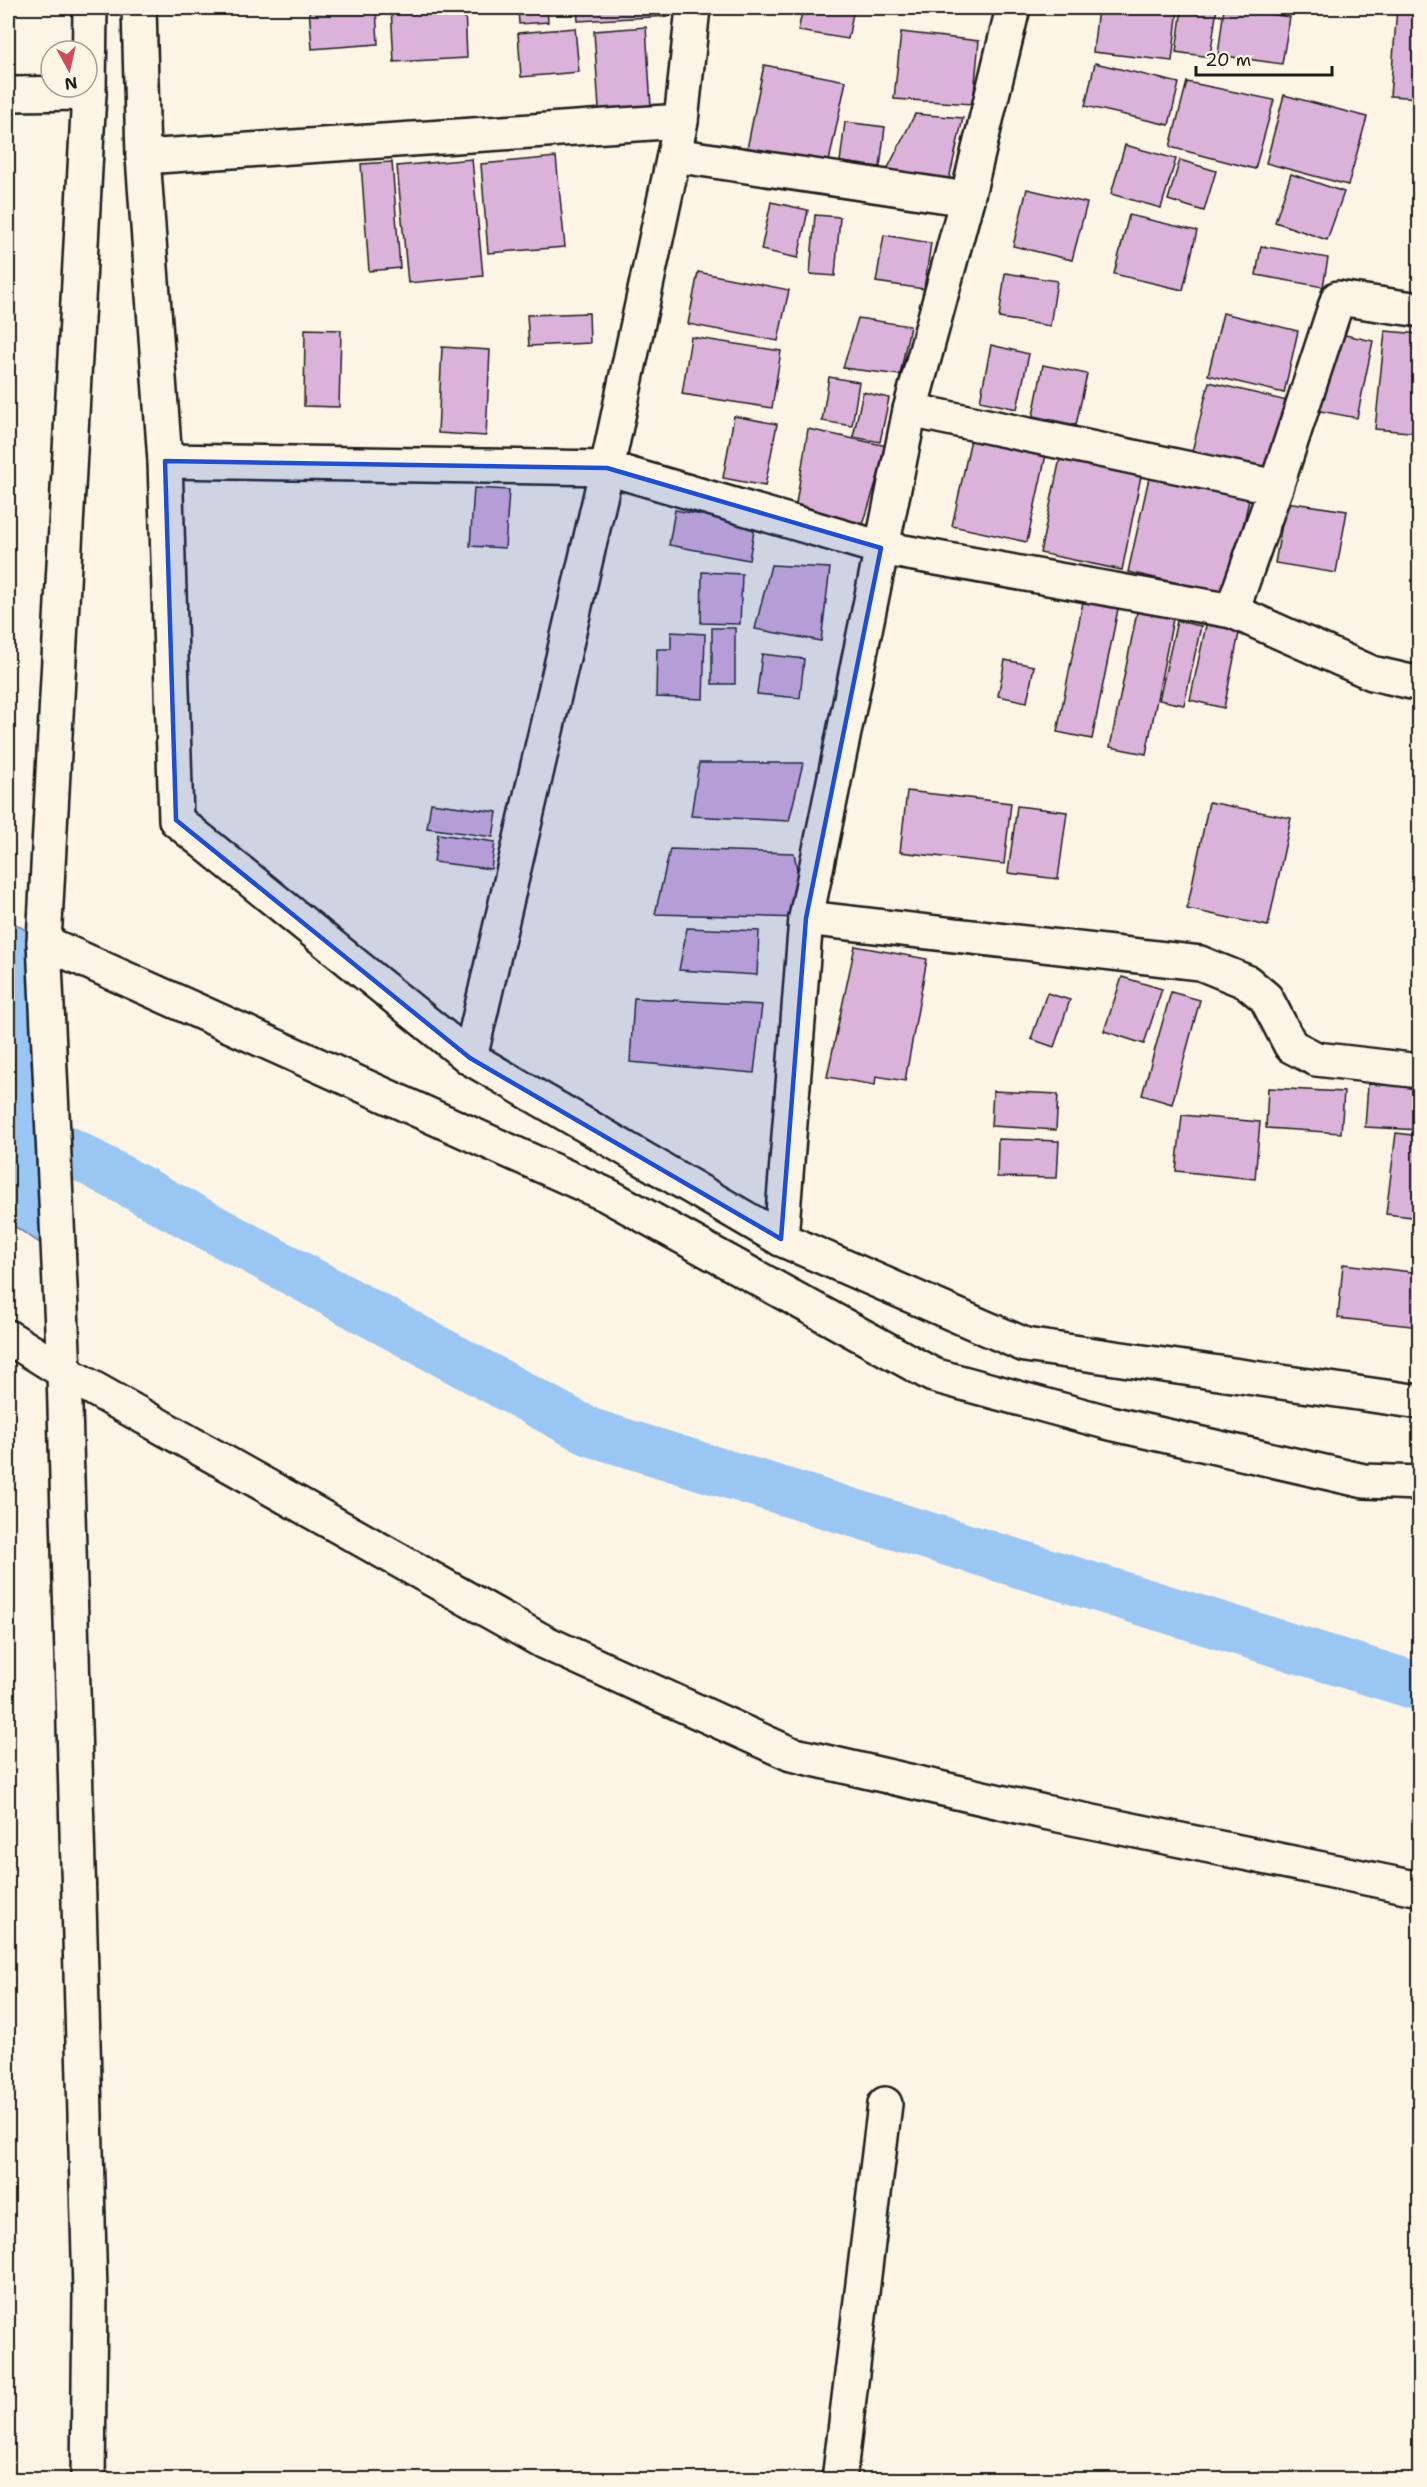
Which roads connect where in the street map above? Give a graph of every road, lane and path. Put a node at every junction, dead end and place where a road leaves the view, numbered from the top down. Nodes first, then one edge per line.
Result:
1 (90, 8) edge
2 (139, 8) edge
3 (693, 8) edge
4 (1013, 8) edge
5 (90, 39) edge
6 (8, 93) edge
7 (39, 93) edge
8 (89, 99) edge
9 (681, 121) junction
10 (674, 155) junction
11 (143, 157) junction
12 (967, 199) junction
13 (1419, 310) edge
14 (910, 410) junction
15 (165, 461) junction
16 (607, 468) junction
17 (1276, 487) junction
18 (881, 548) junction
19 (1232, 611) junction
20 (1419, 684) edge
21 (806, 918) junction
22 (44, 942) junction
23 (470, 1058) junction
24 (1419, 1071) edge
25 (781, 1239) junction
26 (8, 1336) edge
27 (64, 1372) junction
28 (1419, 1402) edge
29 (1419, 1483) edge
30 (1419, 1889) edge
31 (885, 2104) dead end
32 (88, 2480) edge
33 (839, 2480) edge

1 - 5 street
2 - 11 street
3 - 9 street
4 - 12 street
6 - 7 street
8 - 22 street
9 - 10 street
9 - 11 street
10 - 12 street
10 - 16 street
11 - 15 street
12 - 14 street
13 - 17 street
14 - 17 street
14 - 18 street
15 - 16 street
15 - 23 street
16 - 18 street
16 - 23 street
17 - 19 street
18 - 19 street
18 - 21 street
19 - 20 street
21 - 24 street
21 - 25 street
22 - 27 street
22 - 29 street
23 - 25 street
25 - 28 street
26 - 27 street
27 - 30 street
27 - 32 street
31 - 33 street

